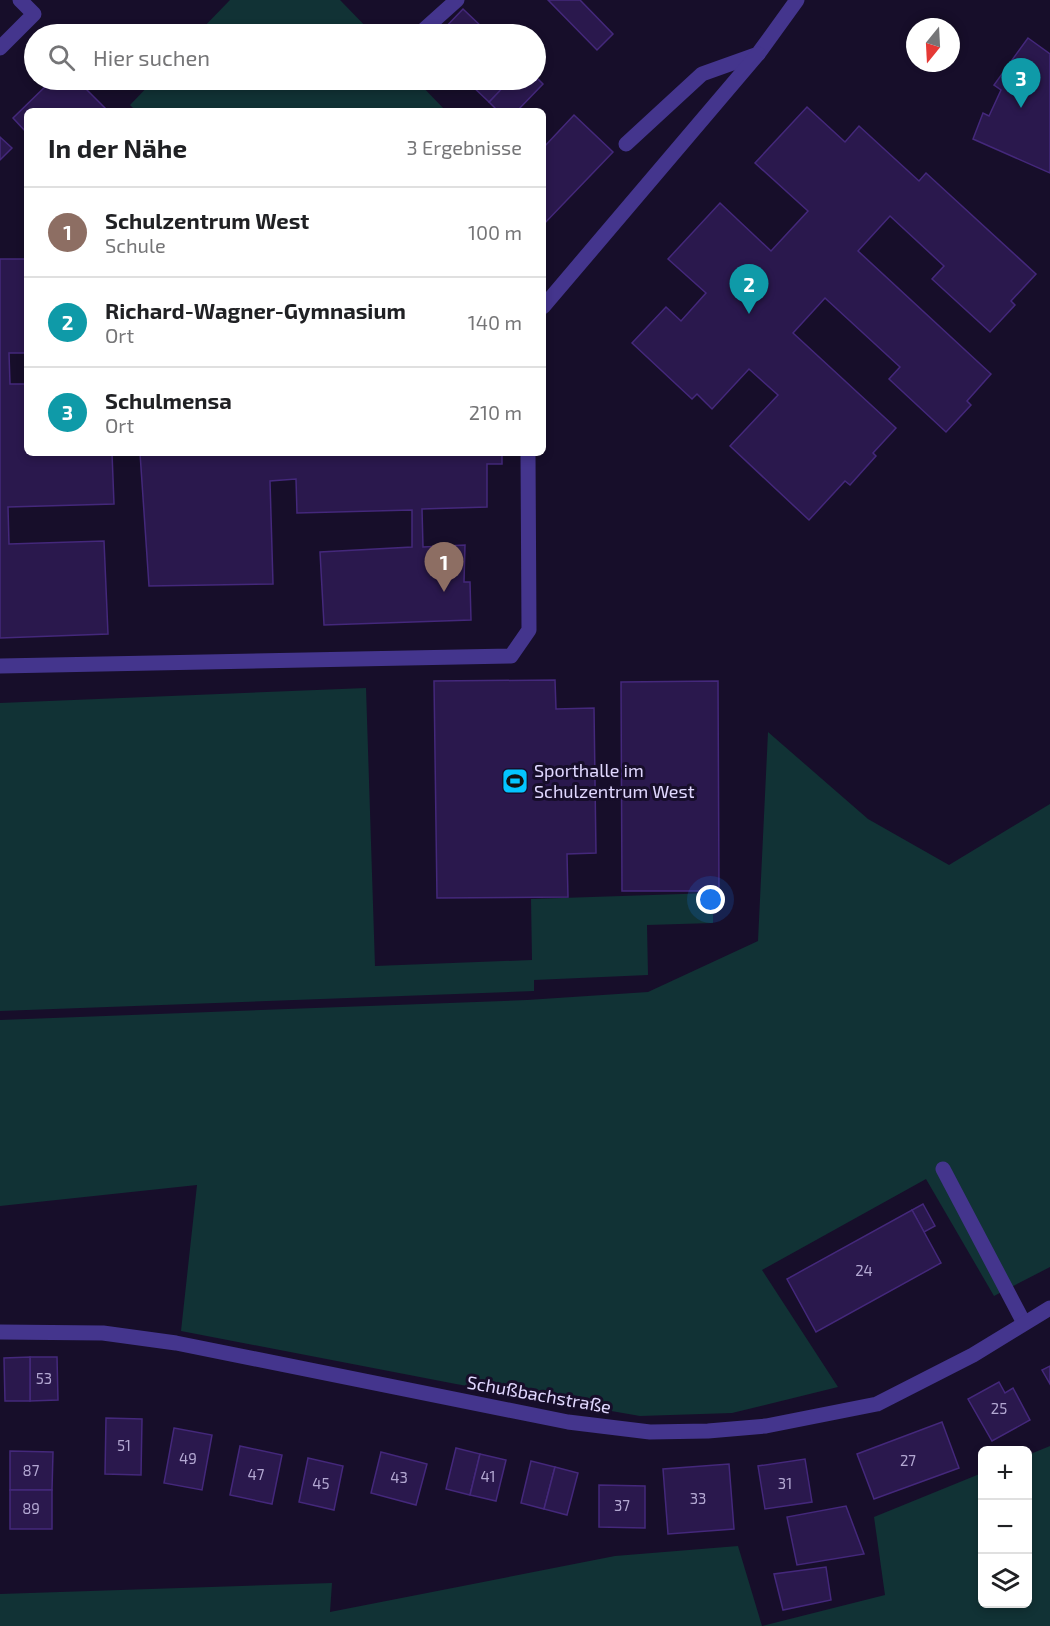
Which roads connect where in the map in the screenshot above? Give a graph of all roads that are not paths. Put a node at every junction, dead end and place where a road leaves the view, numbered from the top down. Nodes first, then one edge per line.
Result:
1 (20, 0) edge
2 (457, 0) edge
3 (797, 0) edge
4 (430, 24) edge
5 (0, 48) edge
6 (758, 54) junction
7 (626, 144) dead end
8 (546, 303) edge
9 (528, 456) edge
10 (0, 666) edge
11 (943, 1169) dead end
12 (1050, 1308) edge
13 (1024, 1323) junction
14 (0, 1332) edge

1 - 5 street
2 - 4 street
3 - 6 street
6 - 7 street
6 - 8 street
9 - 10 street
11 - 13 street
12 - 13 street, Schußbachstraße
13 - 14 street, Schußbachstraße

